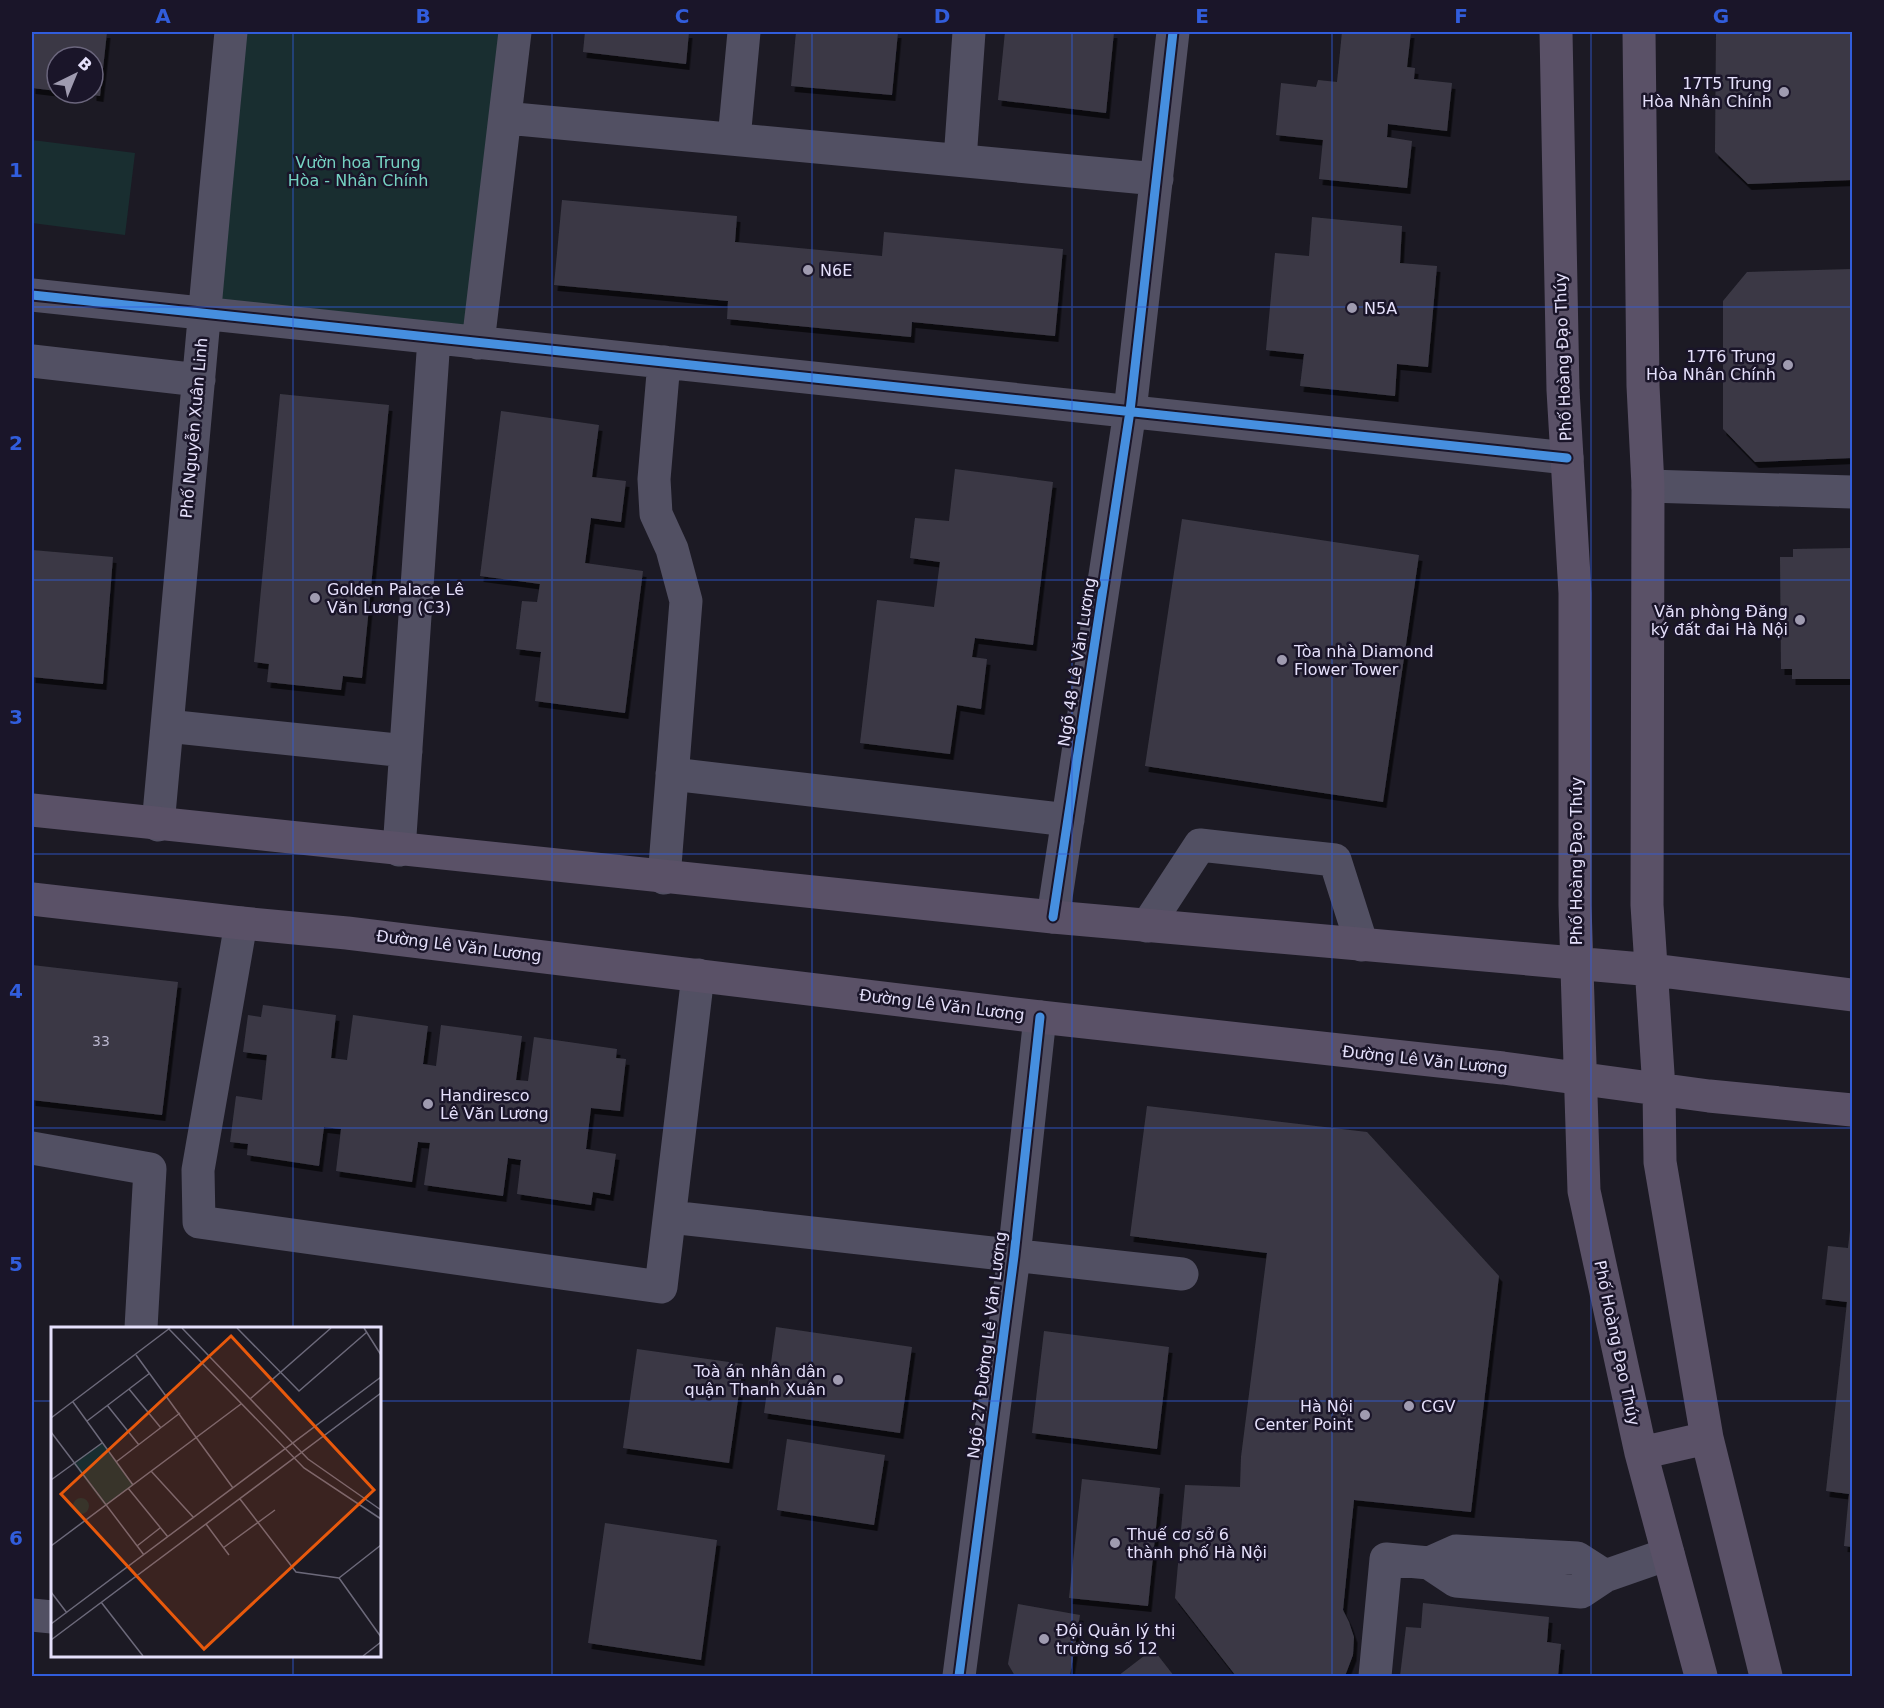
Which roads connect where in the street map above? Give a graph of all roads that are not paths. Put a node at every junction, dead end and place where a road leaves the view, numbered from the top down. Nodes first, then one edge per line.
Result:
1 (231, 32) edge
2 (515, 32) edge
3 (744, 32) edge
4 (969, 32) edge
5 (1173, 32) edge
6 (1556, 32) edge
7 (1639, 32) edge
8 (505, 118) junction
9 (734, 139) junction
10 (960, 160) junction
11 (1158, 179) junction
12 (32, 295) edge
13 (203, 313) junction
14 (434, 338) junction
15 (478, 343) junction
16 (32, 361) edge
17 (664, 362) junction
18 (199, 380) junction
19 (1130, 411) junction
20 (1567, 458) junction
21 (1648, 486) junction
22 (1852, 492) edge
23 (167, 726) junction
24 (406, 751) junction
25 (672, 774) junction
26 (32, 810) edge
27 (1068, 820) junction
28 (158, 825) junction
29 (399, 850) junction
30 (664, 878) junction
31 (32, 899) edge
32 (1053, 917) junction
33 (241, 923) junction
34 (1147, 926) junction
35 (1362, 945) junction
36 (1577, 964) junction
37 (1653, 970) junction
38 (698, 975) junction
39 (1852, 995) edge
40 (1040, 1017) junction
41 (1580, 1078) junction
42 (1659, 1089) junction
43 (1852, 1110) edge
44 (32, 1148) edge
45 (670, 1216) junction
46 (1014, 1256) junction
47 (1182, 1274) dead end
48 (141, 1327) edge
49 (1707, 1438) junction
50 (1641, 1453) junction
51 (1668, 1554) junction
52 (32, 1615) edge
53 (51, 1617) edge
54 (960, 1677) edge
55 (1375, 1677) edge
56 (1701, 1677) edge
57 (1766, 1677) edge

1 - 13 street, Phố Nguyễn Xuân Linh
2 - 8 street
3 - 9 street
4 - 10 street
5 - 11 street, Ngõ 48 Lê Văn Lương
6 - 20 main road, Phố Hoàng Đạo Thúy
7 - 21 main road
8 - 9 street
8 - 15 street
9 - 10 street
10 - 11 street
11 - 19 street, Ngõ 48 Lê Văn Lương
12 - 13 street
13 - 14 street
13 - 18 street, Phố Nguyễn Xuân Linh
14 - 15 street
14 - 24 street
15 - 17 street
16 - 18 street
17 - 19 street
17 - 25 street
18 - 23 street, Phố Nguyễn Xuân Linh
19 - 20 street
19 - 27 street, Ngõ 48 Lê Văn Lương
20 - 36 main road, Phố Hoàng Đạo Thúy
21 - 22 street
21 - 37 main road
23 - 24 street
23 - 28 street, Phố Nguyễn Xuân Linh
24 - 29 street
25 - 27 street
25 - 30 street
26 - 28 main road
27 - 32 street, Ngõ 48 Lê Văn Lương
28 - 29 main road
29 - 30 main road
30 - 32 main road
31 - 33 main road, Đường Lê Văn Lương
32 - 34 main road
33 - 38 main road, Đường Lê Văn Lương
33 - 45 street
34 - 35 main road
34 - 35 street
35 - 36 main road
36 - 37 main road
36 - 41 main road, Phố Hoàng Đạo Thúy
37 - 39 main road
37 - 42 main road
38 - 40 main road, Đường Lê Văn Lương
38 - 45 street
40 - 41 main road, Đường Lê Văn Lương
40 - 46 street, Ngõ 27 Đường Lê Văn Lương
41 - 42 main road, Đường Lê Văn Lương
41 - 50 main road, Phố Hoàng Đạo Thúy
42 - 43 main road, Đường Lê Văn Lương
42 - 49 main road
44 - 48 street
45 - 46 street
46 - 47 street
46 - 54 street, Ngõ 27 Đường Lê Văn Lương
49 - 50 main road
49 - 57 main road
50 - 51 main road, Phố Hoàng Đạo Thúy
51 - 55 street
51 - 56 main road, Phố Hoàng Đạo Thúy
52 - 53 street

